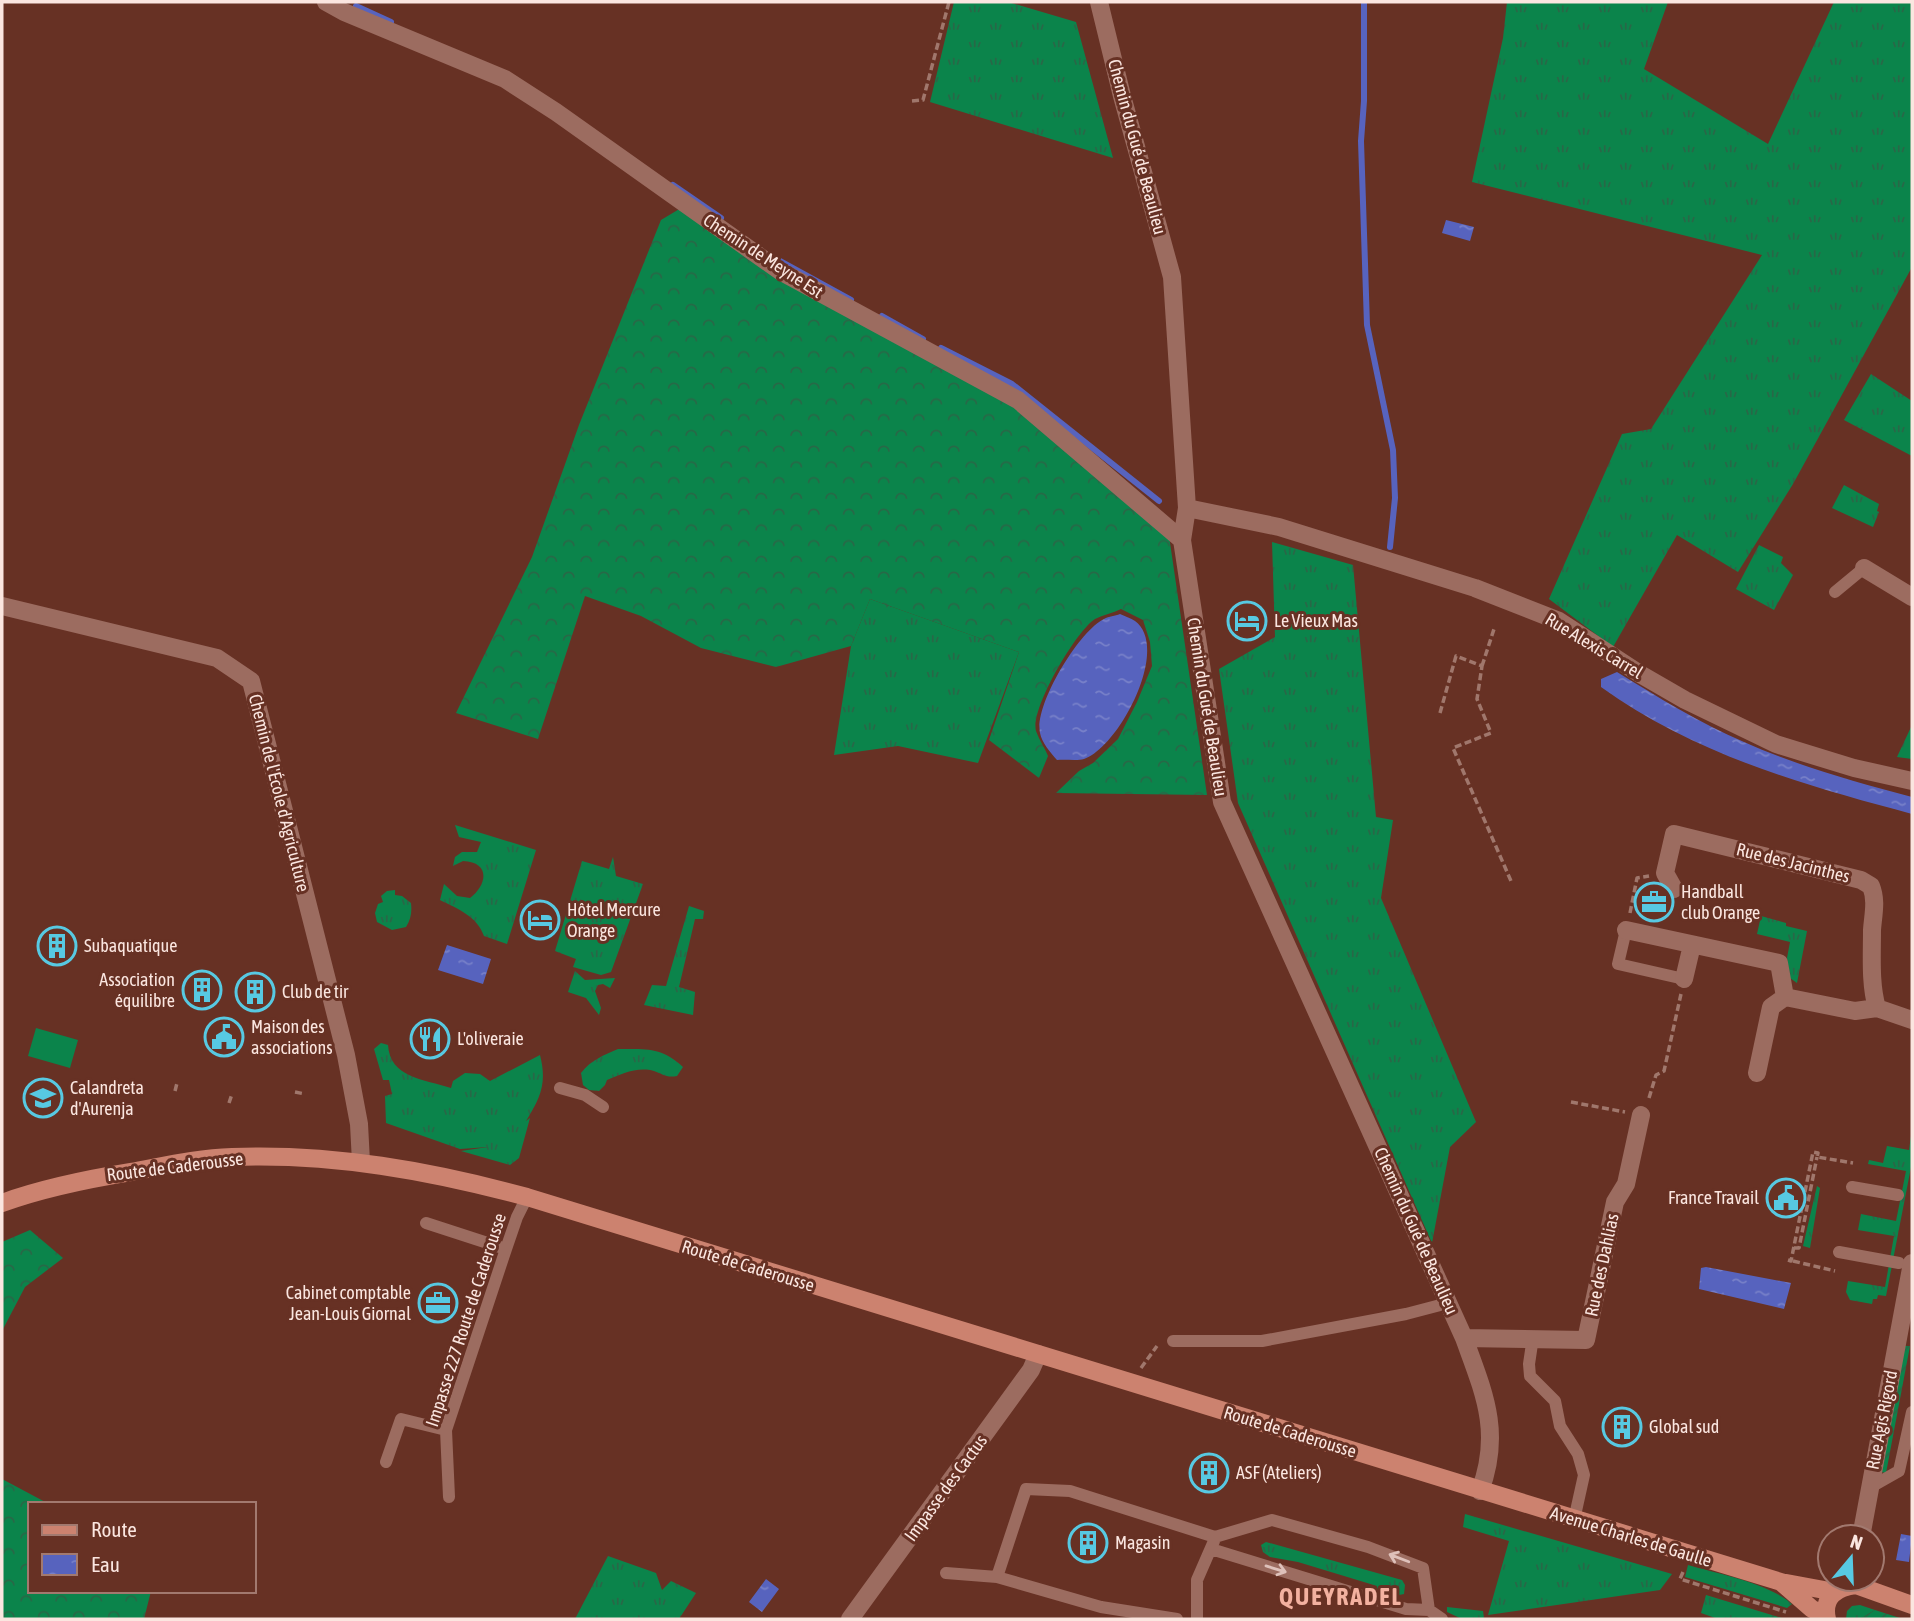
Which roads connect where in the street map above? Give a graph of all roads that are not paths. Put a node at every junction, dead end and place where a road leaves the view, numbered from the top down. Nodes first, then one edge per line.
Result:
1 (326, 2) edge
2 (1099, 2) edge
3 (342, 7) edge
4 (1187, 508) junction
5 (1182, 540) junction
6 (1864, 568) joint
7 (1835, 592) dead end
8 (1912, 597) edge
9 (2, 606) edge
10 (1912, 781) edge
11 (1670, 881) road end
12 (1626, 930) joint
13 (1692, 945) junction
14 (1684, 979) joint
15 (1785, 996) junction
16 (1878, 1008) junction
17 (1912, 1020) edge
18 (1757, 1073) dead end
19 (561, 1088) dead end
20 (603, 1107) dead end
21 (1641, 1115) road end
22 (361, 1162) junction
23 (1852, 1187) dead end
24 (1898, 1195) dead end
25 (527, 1197) junction
26 (2, 1203) edge
27 (426, 1223) dead end
28 (506, 1248) junction
29 (1839, 1252) dead end
30 (1906, 1263) edge
31 (1448, 1303) junction
32 (1534, 1337) junction
33 (1464, 1338) junction
34 (1172, 1341) road end
35 (1038, 1354) junction
36 (1912, 1412) edge
37 (446, 1430) junction
38 (386, 1462) dead end
39 (1869, 1488) junction
40 (1480, 1491) junction
41 (449, 1497) dead end
42 (1574, 1520) junction
43 (1863, 1523) edge
44 (1213, 1543) junction
45 (946, 1573) dead end
46 (997, 1577) junction
47 (1781, 1582) junction
48 (1816, 1588) edge
49 (1834, 1593) edge
50 (1883, 1593) edge
51 (1912, 1605) edge
52 (1406, 1609) junction
53 (1429, 1610) junction
54 (1827, 1617) edge
55 (850, 1619) edge
56 (1177, 1619) edge
57 (1197, 1619) edge
58 (1397, 1619) edge
59 (1442, 1619) edge

1 - 3 street, Chemin de Meyne Est
2 - 4 street, Chemin du Gué de Beaulieu
3 - 5 street, Chemin de Meyne Est
4 - 5 street, Chemin du Gué de Beaulieu
4 - 10 street, Rue Alexis Carrel
5 - 31 street, Chemin du Gué de Beaulieu
6 - 7 lane
6 - 8 street
9 - 22 street, Chemin de l'École d'Agriculture
11 - 16 street, Rue des Jacinthes
12 - 13 street
12 - 14 lane
13 - 14 street
13 - 15 street
15 - 16 street
15 - 18 street
16 - 17 street
19 - 20 lane
21 - 32 street, Rue des Dahlias
22 - 25 main road, Route de Caderousse
22 - 26 main road, Route de Caderousse
23 - 24 lane
25 - 28 lane, Impasse 227 Route de Caderousse
25 - 35 main road, Route de Caderousse
27 - 28 lane
28 - 37 lane, Impasse 227 Route de Caderousse
29 - 30 lane
30 - 39 street, Rue Agis Rigord
31 - 33 street, Chemin du Gué de Beaulieu
31 - 34 lane
32 - 33 street, Rue des Dahlias
32 - 42 lane
33 - 40 street, Chemin du Gué de Beaulieu
35 - 40 main road, Route de Caderousse
35 - 55 street, Impasse des Cactus
36 - 39 lane
37 - 38 lane
37 - 41 lane, Impasse 227 Route de Caderousse
39 - 43 street, Rue Agis Rigord
40 - 42 main road, Avenue Charles de Gaulle
42 - 47 main road, Avenue Charles de Gaulle
44 - 46 lane
44 -> 52 lane
53 -> 44 lane
44 - 57 lane
45 - 46 lane
46 - 56 lane
47 - 48 main road, Avenue Charles de Gaulle
47 - 54 main road, Avenue Charles de Gaulle
49 - 54 main road, Avenue Charles de Gaulle
50 - 51 main road, Avenue Charles de Gaulle
52 - 53 lane
52 - 58 lane
53 - 59 lane

